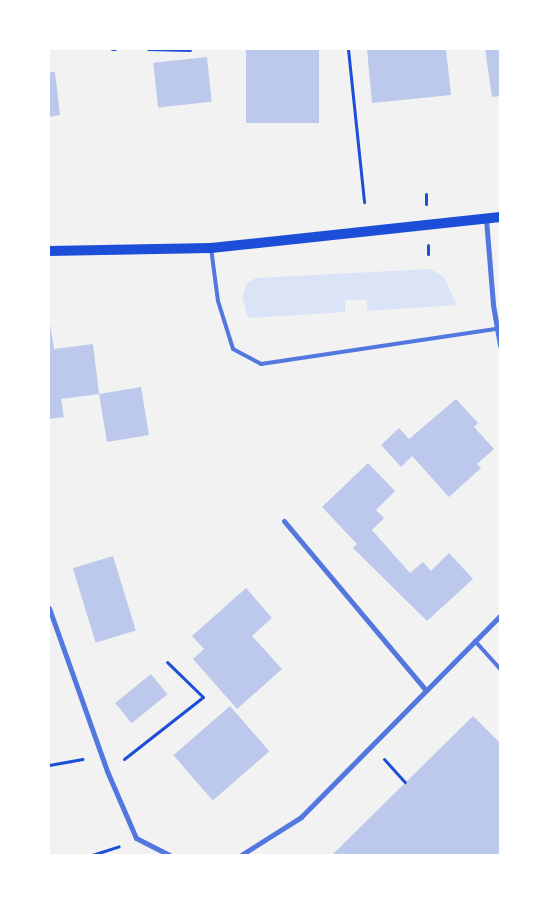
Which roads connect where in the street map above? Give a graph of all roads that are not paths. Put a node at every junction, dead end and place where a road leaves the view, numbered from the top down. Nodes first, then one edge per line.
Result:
1 (500, 217) edge
2 (486, 218) junction
3 (211, 248) junction
4 (49, 251) edge
5 (495, 329) junction
6 (500, 345) edge
7 (284, 521) dead end
8 (49, 608) edge
9 (500, 616) edge
10 (475, 642) junction
11 (500, 669) edge
12 (426, 690) junction
13 (170, 855) edge
14 (241, 855) edge

1 - 2 main road
2 - 3 main road
2 - 5 street
3 - 4 main road
3 - 5 lane
5 - 6 street
7 - 12 street
8 - 13 street
9 - 10 street
10 - 11 lane
10 - 12 street
12 - 14 street

